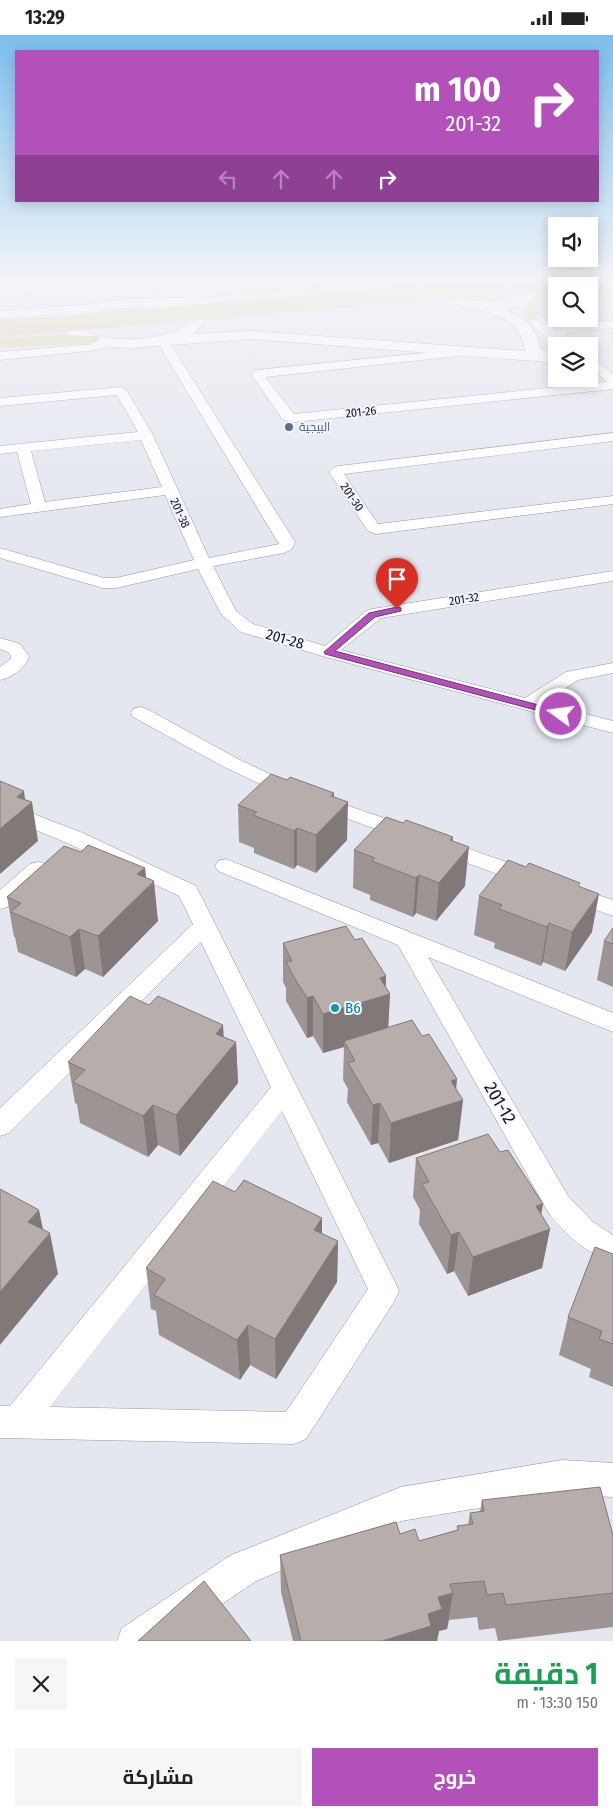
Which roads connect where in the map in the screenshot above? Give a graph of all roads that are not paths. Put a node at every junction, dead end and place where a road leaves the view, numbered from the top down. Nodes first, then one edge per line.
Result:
1 (173, 356) edge
2 (426, 356) edge
3 (598, 361) edge
4 (613, 363) edge
5 (598, 368) edge
6 (613, 381) edge
7 (613, 385) edge
8 (0, 402) edge
9 (146, 435) junction
10 (613, 437) edge
11 (23, 448) junction
12 (0, 450) edge
13 (170, 490) junction
14 (613, 500) edge
15 (39, 508) junction
16 (0, 513) edge
17 (0, 553) edge
18 (203, 563) junction
19 (613, 576) edge
20 (247, 628) joint
21 (0, 643) edge
22 (328, 652) junction
23 (613, 668) edge
24 (0, 675) edge
25 (527, 705) junction
26 (140, 713) dead end
27 (613, 727) edge
28 (0, 807) edge
29 (62, 849) junction
30 (226, 866) dead end
31 (0, 902) edge
32 (613, 908) edge
33 (204, 925) junction
34 (406, 939) junction
35 (613, 1023) edge
36 (285, 1089) junction
37 (0, 1125) edge
38 (613, 1249) edge
39 (9, 1422) edge
40 (613, 1480) edge
41 (136, 1641) edge

1 - 18 street
2 - 7 street, 201-26
3 - 4 street
5 - 6 street
8 - 9 street, 201-38
9 - 11 street
9 - 13 street, 201-38
10 - 14 street, 201-30
11 - 12 street
11 - 15 street
13 - 15 street
13 - 18 street, 201-38
15 - 16 street
17 - 18 street
18 - 20 street, 201-38
19 - 22 street, 201-32
20 - 22 street, 201-28
21 - 24 street
22 - 25 street, 201-28
23 - 25 street
25 - 27 street, 201-28
26 - 32 street
28 - 29 street
29 - 31 street
29 - 33 street
30 - 34 street
33 - 36 street
33 - 37 street
34 - 35 street
34 - 38 street, 201-12
36 - 39 street
36 - 39 street
40 - 41 street

